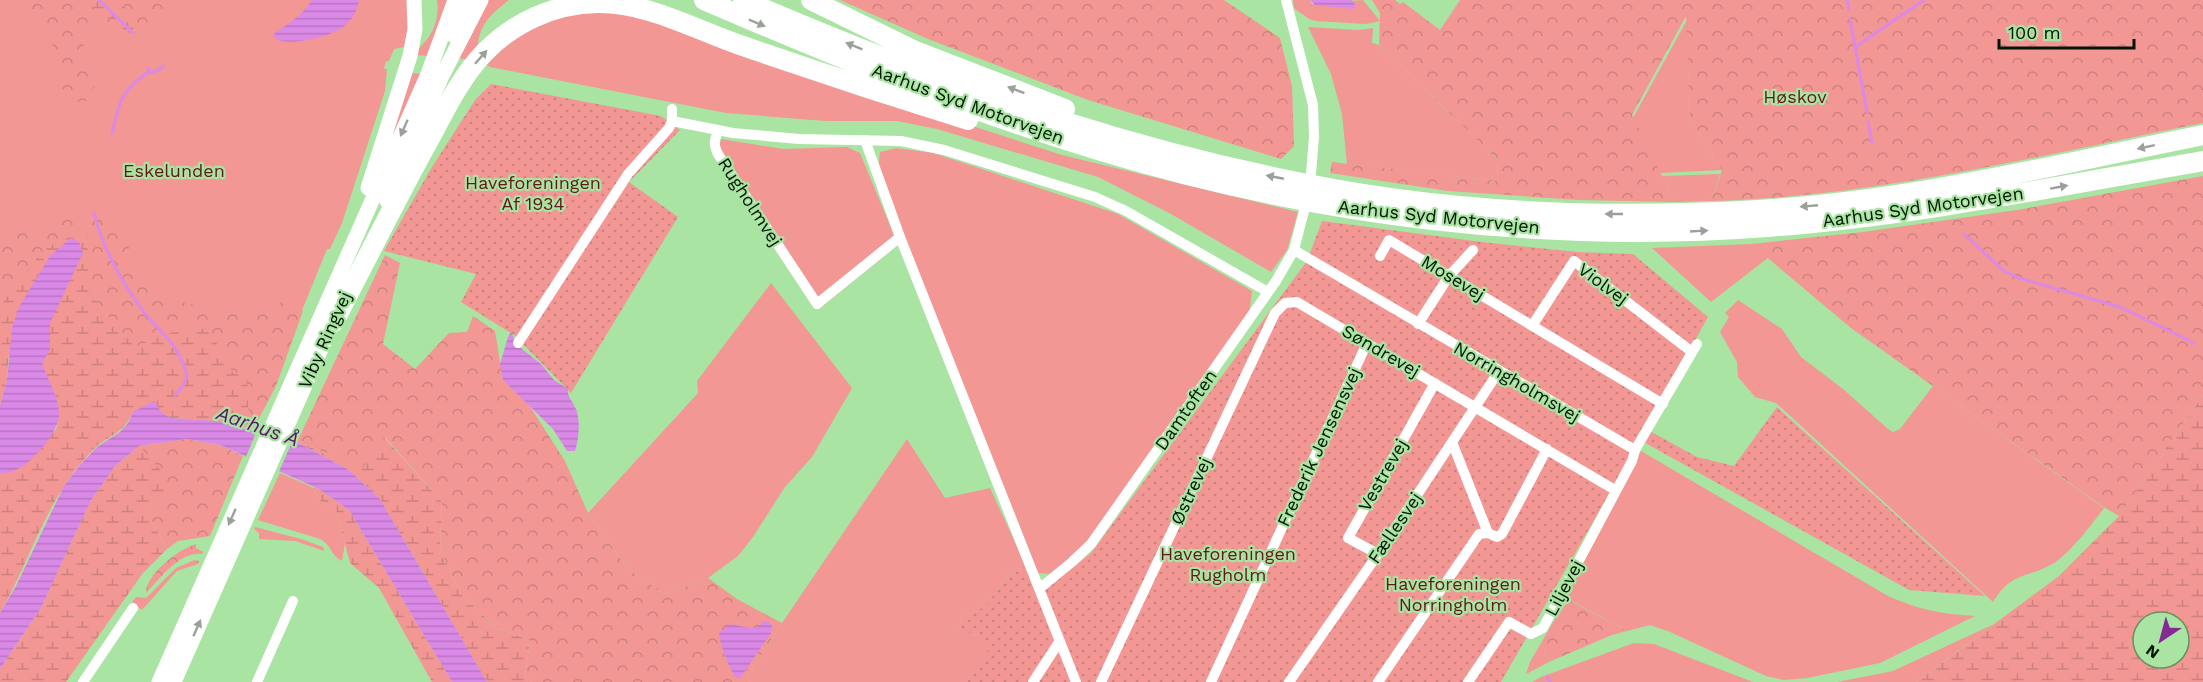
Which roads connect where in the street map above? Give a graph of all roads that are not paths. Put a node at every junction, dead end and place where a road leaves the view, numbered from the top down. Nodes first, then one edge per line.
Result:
1 (414, 0) edge
2 (455, 0) edge
3 (468, 0) edge
4 (481, 0) edge
5 (653, 0) edge
6 (704, 0) edge
7 (743, 0) edge
8 (811, 0) edge
9 (1286, 0) edge
10 (444, 57) junction
11 (435, 75) junction
12 (862, 85) junction
13 (672, 109) dead end
14 (672, 121) junction
15 (719, 130) junction
16 (2203, 135) edge
17 (865, 140) junction
18 (2203, 161) edge
19 (1311, 173) dead end
20 (1248, 180) junction
21 (1304, 211) dead end
22 (900, 237) junction
23 (1294, 250) junction
24 (1473, 250) dead end
25 (1380, 256) dead end
26 (1449, 276) junction
27 (1268, 292) junction
28 (1285, 303) joint
29 (333, 322) junction
30 (1418, 324) junction
31 (1532, 326) junction
32 (518, 343) dead end
33 (1366, 343) junction
34 (1499, 371) junction
35 (292, 380) junction
36 (1435, 383) junction
37 (1663, 404) junction
38 (1476, 406) junction
39 (276, 432) junction
40 (1452, 442) junction
41 (1547, 449) junction
42 (1635, 450) junction
43 (261, 467) junction
44 (1615, 490) junction
45 (1493, 535) junction
46 (1378, 554) junction
47 (1039, 589) junction
48 (293, 601) dead end
49 (133, 608) dead end
50 (1059, 642) junction
51 (83, 682) edge
52 (159, 682) edge
53 (174, 682) edge
54 (257, 682) edge
55 (1033, 682) edge
56 (1076, 682) edge
57 (1101, 682) edge
58 (1211, 682) edge
59 (1289, 682) edge
60 (1378, 682) edge
61 (1468, 682) edge

1 - 35 main road
2 - 10 main road, Viby Ringvej
3 - 10 main road
4 - 10 main road, Viby Ringvej
5 - 12 highway
6 -> 20 highway, Aarhus Syd Motorvejen
20 -> 7 highway, Aarhus Syd Motorvejen
20 -> 8 highway
9 - 19 street
10 - 11 main road, Viby Ringvej
11 - 29 main road, Viby Ringvej
11 -> 35 main road, Viby Ringvej
12 - 20 highway
29 -> 12 highway
13 - 14 street
14 - 15 street
14 - 32 street
15 - 17 street, Rugholmvej
15 - 22 street, Rugholmvej
16 -> 20 highway, Aarhus Syd Motorvejen
17 - 22 street
17 - 27 street, Rugholmvej
20 -> 18 highway, Aarhus Syd Motorvejen
21 - 23 street, Damtoften
22 - 47 street
23 - 27 street, Damtoften
23 - 30 street, Norringholmsvej
24 - 26 street
25 - 26 street, Mosevej
26 - 30 street
26 - 31 street, Mosevej
27 - 47 street, Damtoften
28 - 33 street, Søndrevej
28 - 57 street, Østrevej
29 - 39 main road, Viby Ringvej
30 - 34 street, Norringholmsvej
31 - 37 street, Mosevej
31 - 37 street, Violvej
33 - 36 street, Søndrevej
33 - 58 street, Frederik Jensensvej
34 - 38 street, Fællesvej
34 - 42 street, Norringholmsvej
35 - 39 main road, Viby Ringvej
36 - 38 street, Søndrevej
36 - 46 street, Vestrevej
37 - 42 street
38 - 40 street, Fællesvej
38 - 41 street, Søndrevej
39 - 43 main road, Viby Ringvej
40 - 45 street
40 - 46 street, Fællesvej
41 - 44 street, Søndrevej
41 - 45 street
42 - 44 street, Liljevej
43 -> 52 main road, Viby Ringvej
53 -> 43 main road, Viby Ringvej
44 - 61 street, Liljevej
45 - 60 street
46 - 59 street, Fællesvej
47 - 50 street
48 - 54 street
49 - 51 street
50 - 55 street
50 - 56 street

